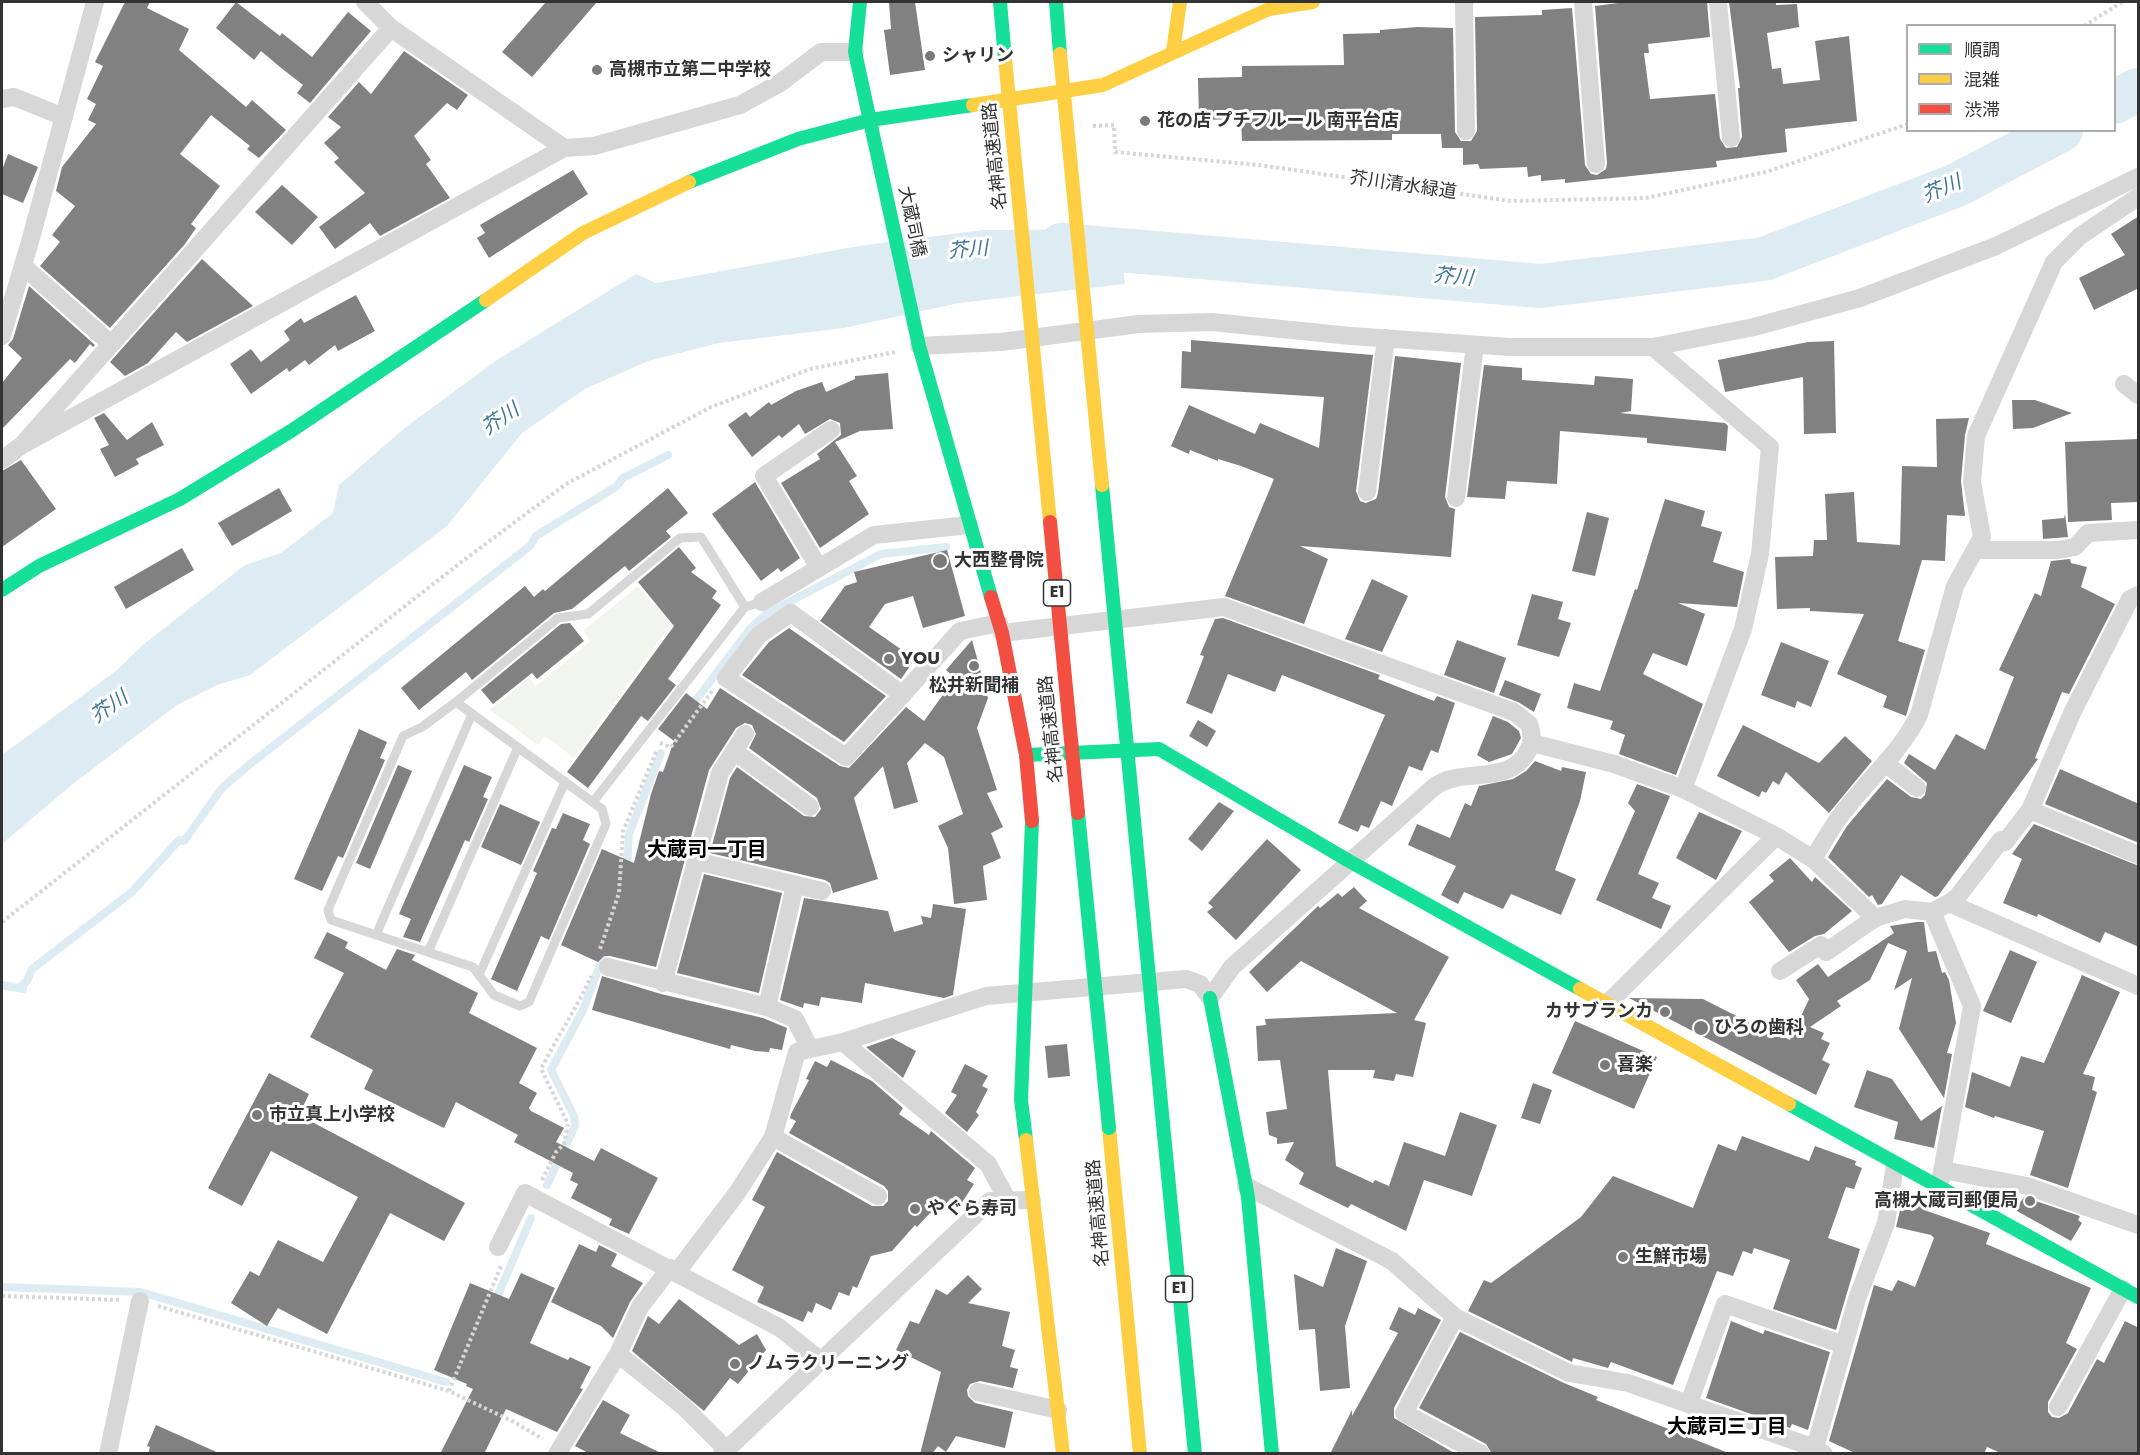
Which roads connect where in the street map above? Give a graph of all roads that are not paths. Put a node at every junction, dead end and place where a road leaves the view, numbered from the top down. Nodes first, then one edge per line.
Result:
1 (95, 2) edge
2 (365, 2) edge
3 (860, 2) edge
4 (1000, 2) edge
5 (1056, 2) edge
6 (1180, 2) edge
7 (1313, 2) edge
8 (1464, 2) edge
9 (1583, 2) edge
10 (1718, 2) edge
11 (391, 28) junction
12 (1173, 51) junction
13 (855, 52) junction
14 (2, 99) edge
15 (64, 117) junction
16 (870, 120) junction
17 (1466, 131) dead end
18 (1731, 138) dead end
19 (564, 148) junction
20 (1596, 164) dead end
21 (2139, 177) edge
22 (2139, 197) edge
23 (23, 266) junction
24 (2, 336) edge
25 (1386, 338) junction
26 (918, 339) junction
27 (111, 344) junction
28 (1475, 345) junction
29 (1653, 347) junction
30 (831, 430) dead end
31 (22, 444) junction
32 (2, 460) edge
33 (1367, 492) dead end
34 (1456, 498) dead end
35 (969, 525) junction
36 (2139, 530) edge
37 (1976, 550) junction
38 (819, 568) junction
39 (2, 590) edge
40 (2139, 595) edge
41 (753, 604) junction
42 (1000, 628) junction
43 (903, 695) junction
44 (456, 702) junction
45 (472, 714) junction
46 (745, 734) dead end
47 (1532, 743) junction
48 (518, 747) junction
49 (734, 751) junction
50 (1026, 755) junction
51 (1886, 763) junction
52 (565, 782) junction
53 (1917, 788) dead end
54 (1683, 789) junction
55 (593, 802) junction
56 (810, 807) dead end
57 (2030, 810) junction
58 (1776, 836) junction
59 (2139, 855) edge
60 (1813, 859) junction
61 (696, 861) junction
62 (1349, 861) junction
63 (795, 885) junction
64 (822, 891) dead end
65 (1949, 903) junction
66 (1932, 912) junction
67 (1875, 918) junction
68 (376, 935) junction
69 (429, 950) junction
70 (599, 965) road end
71 (1780, 971) dead end
72 (479, 975) junction
73 (663, 983) junction
74 (2139, 986) edge
75 (1025, 993) junction
76 (1210, 998) junction
77 (1607, 1004) junction
78 (767, 1007) junction
79 (843, 1042) junction
80 (810, 1049) junction
81 (773, 1137) junction
82 (1895, 1165) junction
83 (1943, 1170) junction
84 (1246, 1186) junction
85 (1939, 1188) junction
86 (878, 1196) dead end
87 (1008, 1200) junction
88 (1032, 1200) junction
89 (2139, 1225) edge
90 (498, 1247) road end
91 (674, 1270) junction
92 (2131, 1293) edge
93 (140, 1301) road end
94 (1455, 1317) junction
95 (1844, 1345) junction
96 (618, 1354) junction
97 (820, 1360) junction
98 (978, 1392) dead end
99 (1689, 1403) junction
100 (2058, 1407) dead end
101 (1058, 1410) junction
102 (724, 1451) edge
103 (1820, 1451) edge
104 (561, 1452) edge
105 (108, 1454) edge
106 (1063, 1454) edge
107 (1140, 1454) edge
108 (1194, 1454) edge
109 (1272, 1454) edge
110 (1481, 1454) edge

1 - 15 street
2 - 11 street
3 - 13 main road, 大蔵司橋
4 - 107 main road, 名神高速道路 / E1, bridge
5 - 108 main road, E1, bridge
6 - 12 main road
7 - 12 main road
8 - 17 street
9 - 20 street
10 - 18 street
11 - 19 street
11 - 27 street
12 - 16 main road
13 - 16 main road, 大蔵司橋
13 - 19 street
14 - 15 street
15 - 23 street
16 - 26 main road, 大蔵司橋
16 - 39 main road
19 - 31 street
21 - 29 street
22 - 37 street
23 - 24 street
23 - 27 street
25 - 26 street
25 - 28 street
25 - 33 street
26 - 35 main road, 大蔵司橋
27 - 31 street
28 - 29 street
28 - 34 street
29 - 54 street
30 - 38 street
31 - 32 street
35 - 38 street
35 - 42 main road, 大蔵司橋
36 - 37 street
37 - 51 street
38 - 41 street
40 - 57 street
41 - 44 lane
41 - 55 lane
42 - 43 street
42 - 47 street
42 - 50 main road, 大蔵司橋
43 - 43 street
44 - 45 lane
44 - 68 lane
45 - 48 lane
45 - 68 lane
46 - 49 street
47 - 54 street
47 - 62 street
48 - 52 lane
48 - 69 lane
49 - 56 street
49 - 61 street
50 - 62 main road
50 - 75 main road, 大蔵司橋
51 - 53 street
51 - 60 street
52 - 55 lane
52 - 72 lane
54 - 58 street
55 - 72 lane
57 - 59 street
57 - 65 street
58 - 60 street
58 - 77 street
60 - 67 street
61 - 63 street
61 - 73 street
62 - 76 street
62 - 77 main road
63 - 64 street
63 - 78 street
65 - 66 street
65 - 74 street
66 - 67 street
66 - 83 street
67 - 71 street
68 - 69 lane
69 - 72 lane
70 - 73 street
73 - 78 street
75 - 76 street
75 - 79 street
75 - 88 main road, 大蔵司橋
76 - 84 main road
77 - 82 main road
78 - 80 street
79 - 80 street
79 - 87 street
80 - 81 street
81 - 86 street
81 - 91 street
82 - 85 main road
82 - 95 street
83 - 85 street
83 - 89 street
84 - 94 street
84 - 109 main road
85 - 92 main road
87 - 88 street
87 - 97 street
88 - 101 main road, 大蔵司橋
90 - 91 street
91 - 96 street
91 - 97 street
92 - 100 street
93 - 105 street
94 - 99 street
94 - 110 street
95 - 99 street
95 - 103 street
96 - 102 street
96 - 104 street
97 - 102 street
98 - 101 street
99 - 103 street
101 - 106 main road, 大蔵司橋

